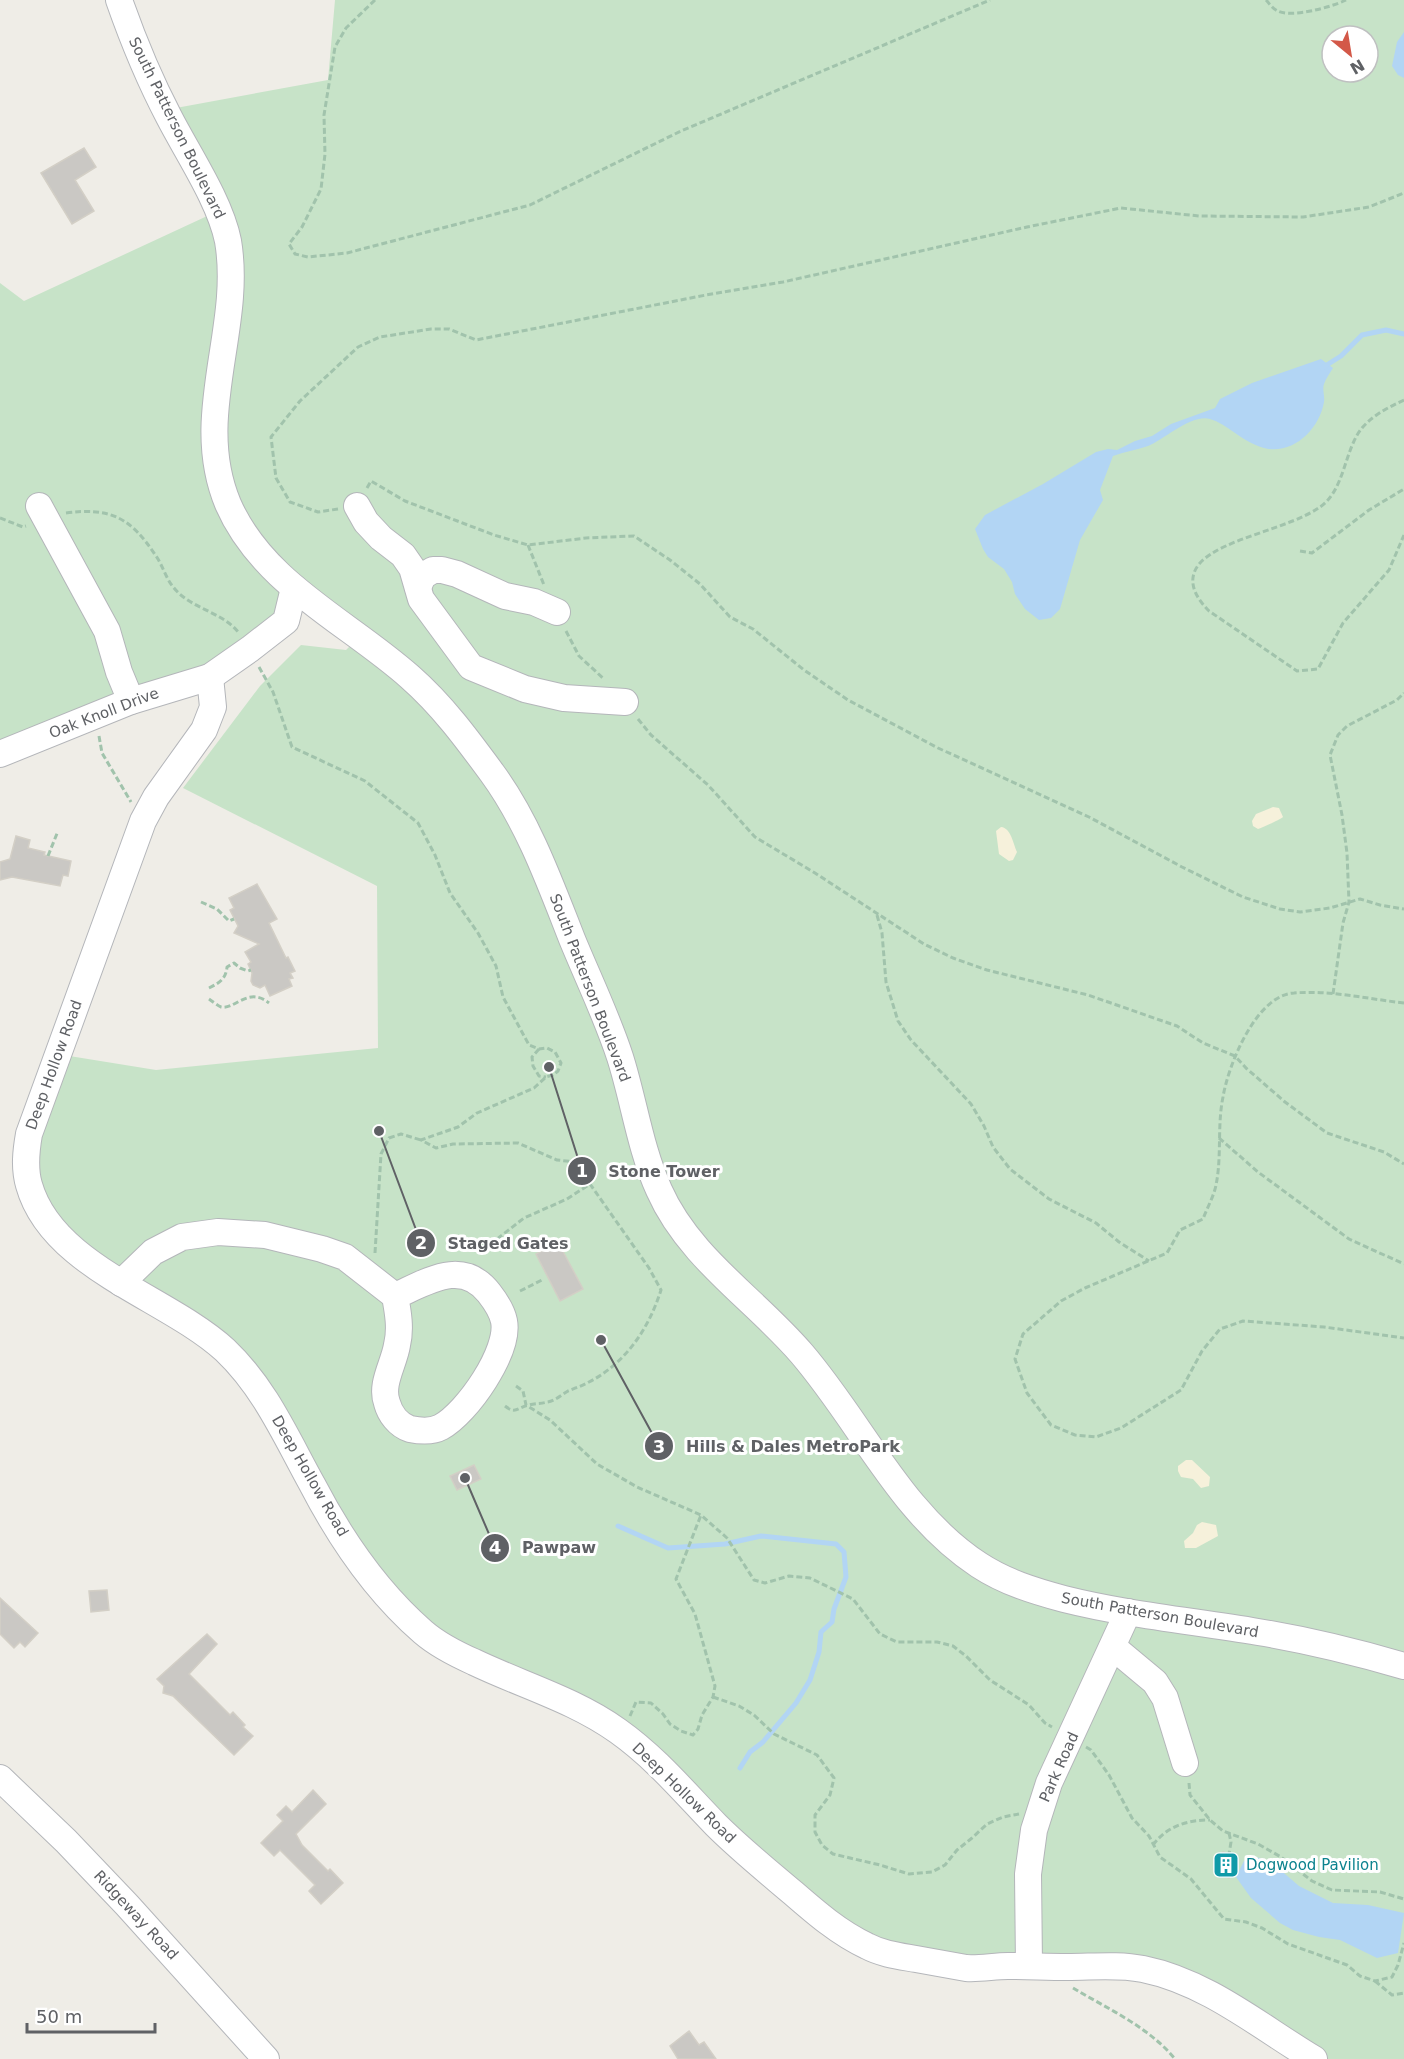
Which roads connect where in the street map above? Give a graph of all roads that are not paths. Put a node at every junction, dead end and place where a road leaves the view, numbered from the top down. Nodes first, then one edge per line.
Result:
1 (118, 0) edge
2 (357, 506) road end
3 (44, 514) road end
4 (418, 587) junction
5 (294, 588) junction
6 (557, 612) road end
7 (210, 677) junction
8 (131, 701) junction
9 (624, 702) road end
10 (0, 754) edge
11 (121, 1283) junction
12 (395, 1296) junction
13 (1128, 1612) junction
14 (1113, 1647) junction
15 (1404, 1666) edge
16 (1185, 1763) road end
17 (4, 1788) edge
18 (1029, 1966) junction
19 (266, 2059) edge
20 (1314, 2059) edge

1 - 5 street, South Patterson Boulevard
2 - 4 street
3 - 8 street
4 - 6 street
4 - 9 street
5 - 7 street, Oak Knoll Drive
5 - 13 street, South Patterson Boulevard
7 - 8 street, Oak Knoll Drive
7 - 11 street, Deep Hollow Road
8 - 10 street, Oak Knoll Drive
11 - 12 street
11 - 18 street, Deep Hollow Road
12 - 12 street
13 - 14 street, Park Road
13 - 15 street, South Patterson Boulevard
14 - 16 street
14 - 18 street, Park Road
17 - 19 street, Ridgeway Road
18 - 20 street, Deep Hollow Road

